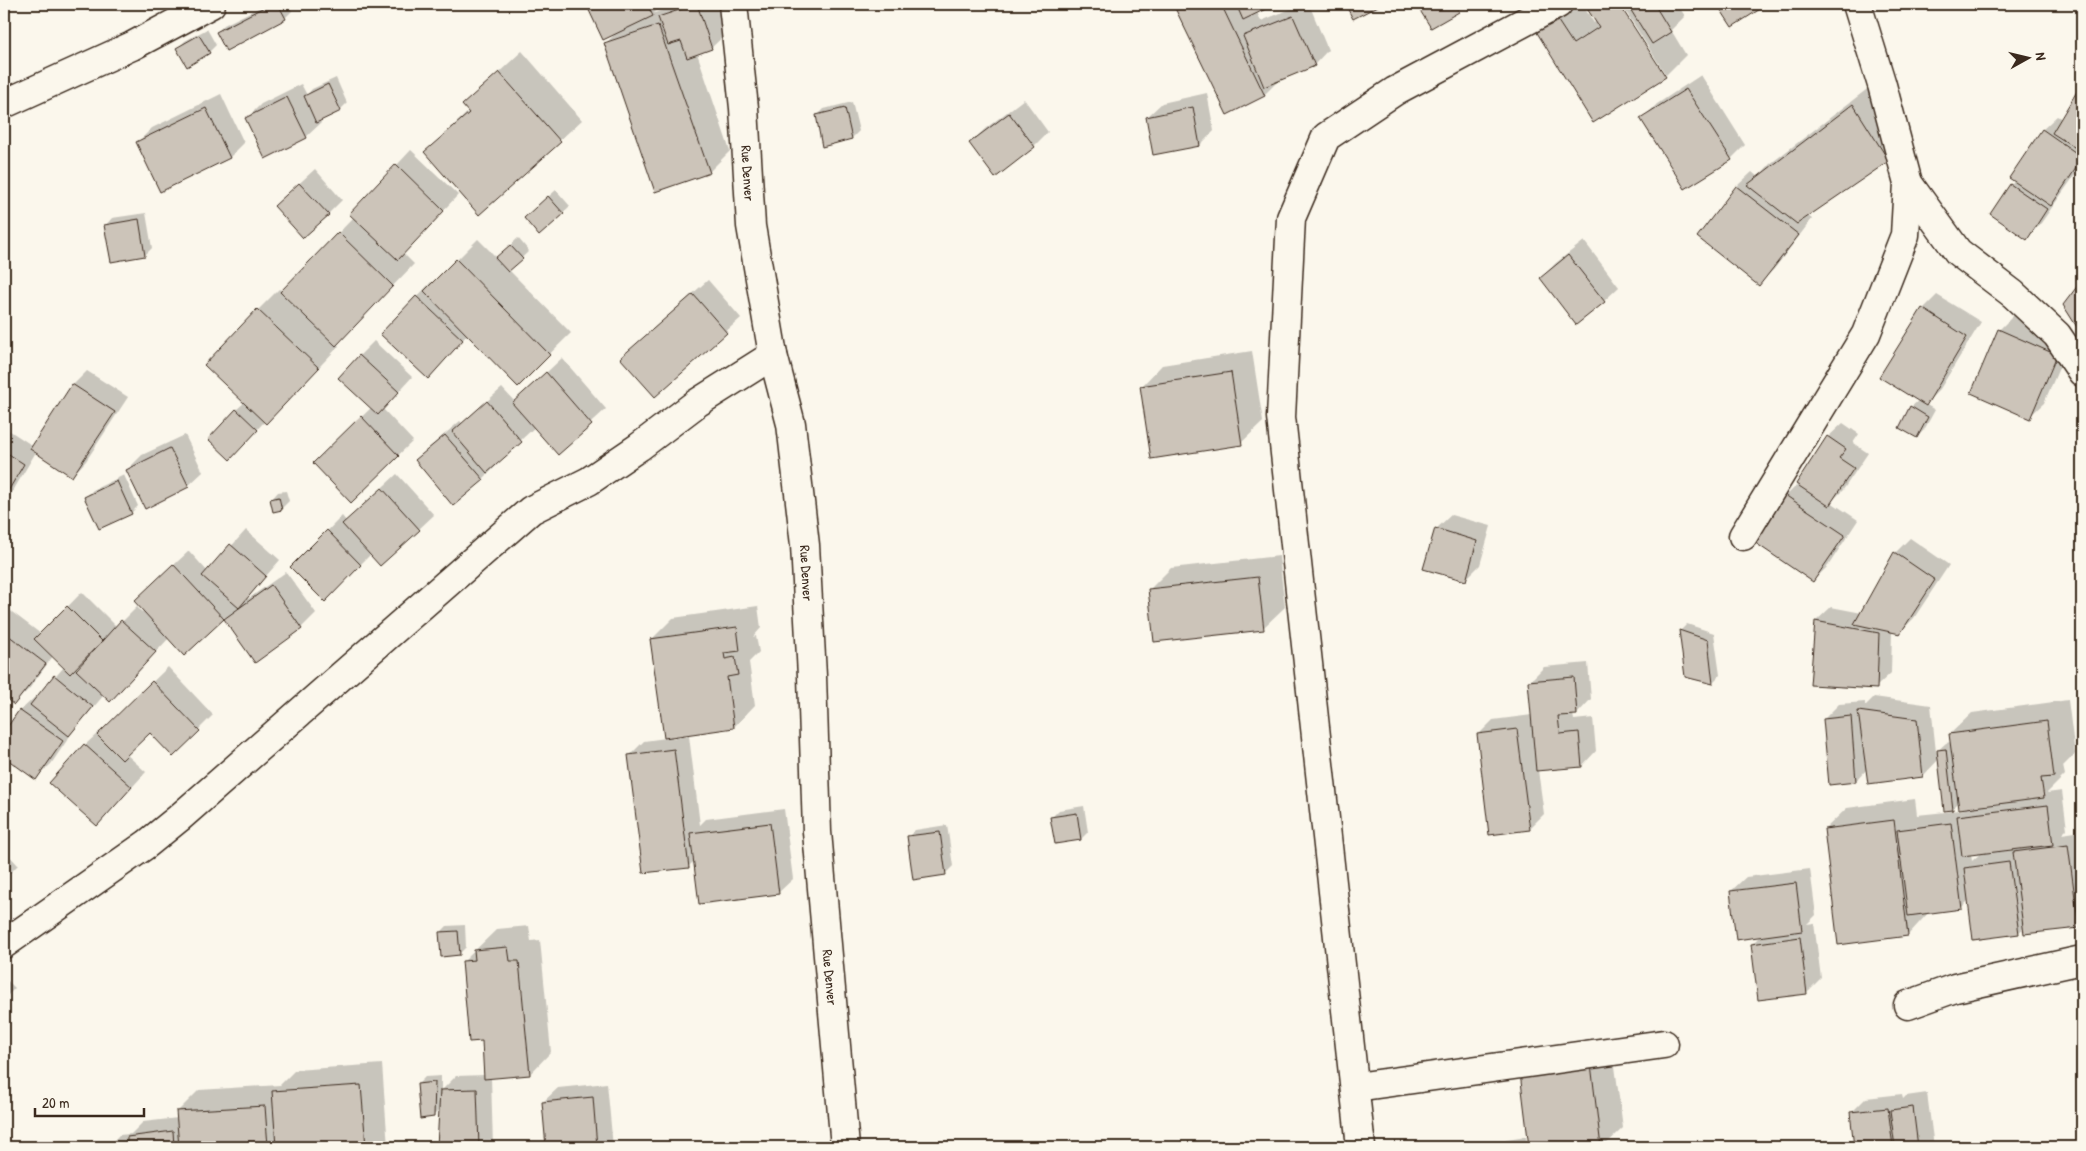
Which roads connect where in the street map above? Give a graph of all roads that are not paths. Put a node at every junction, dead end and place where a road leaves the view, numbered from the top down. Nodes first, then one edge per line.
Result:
1 (211, 4) edge
2 (733, 4) edge
3 (1558, 4) edge
4 (1857, 4) edge
5 (4, 104) edge
6 (1908, 184) junction
7 (772, 355) junction
8 (2082, 372) edge
9 (1743, 536) dead end
10 (4, 944) edge
11 (2082, 960) edge
12 (1908, 1005) dead end
13 (1664, 1044) dead end
14 (1356, 1087) junction
15 (845, 1147) edge
16 (1361, 1147) edge

1 - 5 street
2 - 7 street, Rue Denver
3 - 14 street
4 - 6 street
6 - 8 street
6 - 9 street
7 - 10 street
7 - 15 street, Rue Denver
11 - 12 street
13 - 14 street
14 - 16 street

